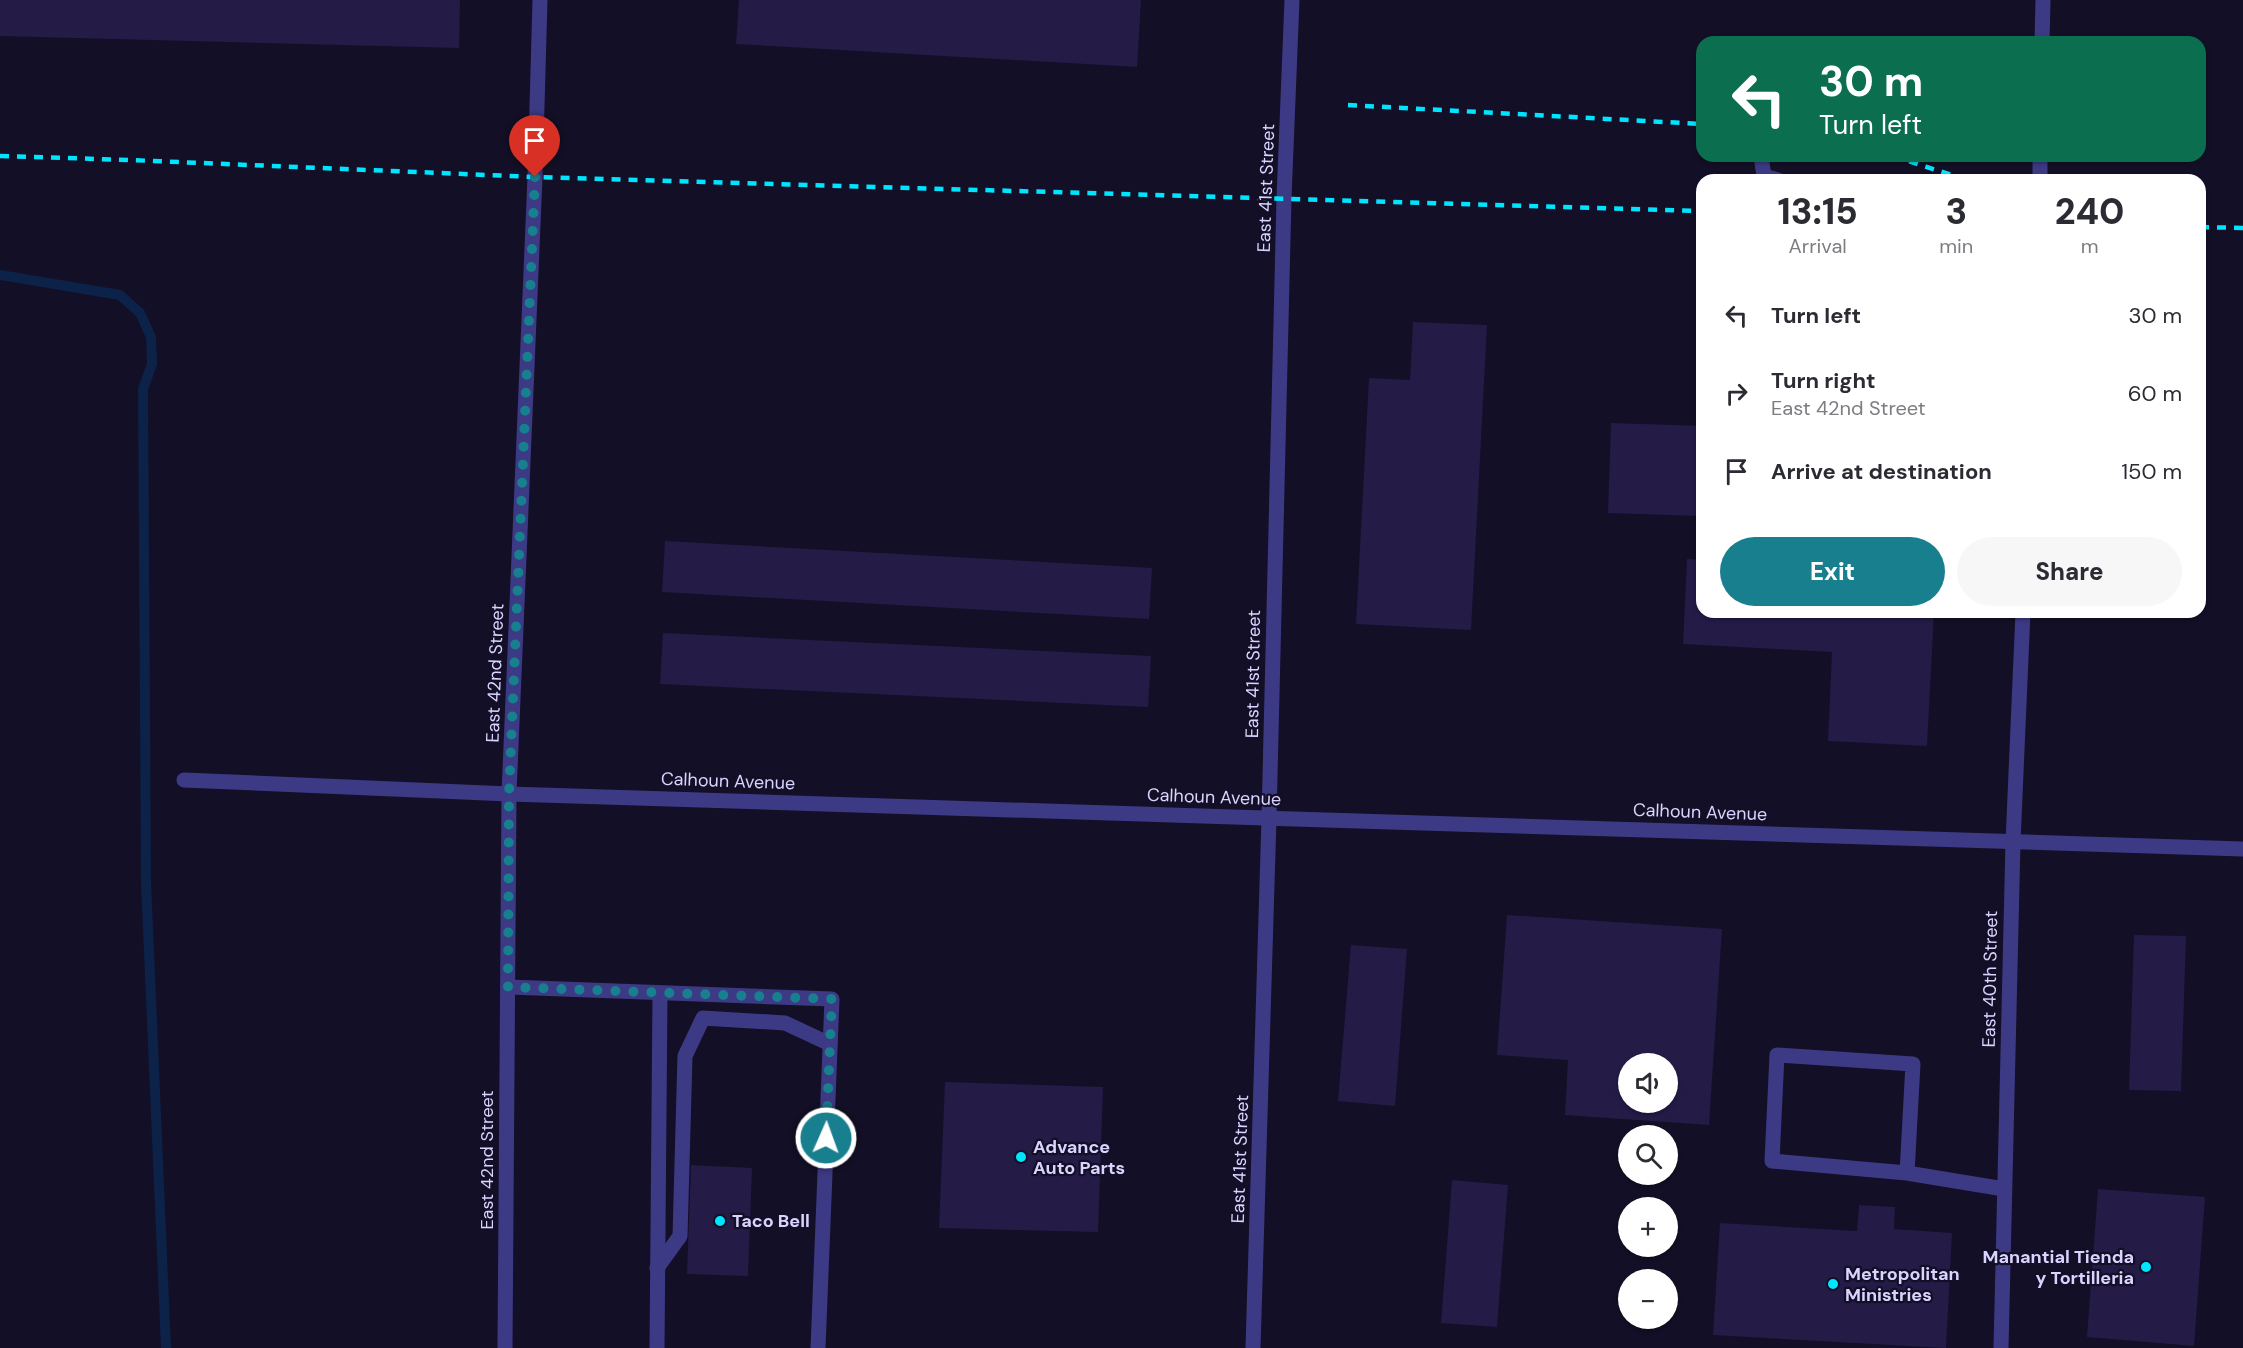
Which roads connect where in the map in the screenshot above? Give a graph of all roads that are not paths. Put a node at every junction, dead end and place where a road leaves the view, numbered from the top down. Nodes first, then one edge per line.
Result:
1 (540, 0) edge
2 (1292, 0) edge
3 (2043, 0) edge
4 (2042, 36) edge
5 (2023, 618) edge
6 (184, 780) dead end
7 (509, 794) junction
8 (1269, 818) junction
9 (2013, 842) junction
10 (2243, 849) edge
11 (508, 987) junction
12 (660, 994) junction
13 (830, 1044) junction
14 (1906, 1173) junction
15 (2004, 1189) junction
16 (657, 1268) junction
17 (505, 1348) edge
18 (657, 1348) edge
19 (819, 1348) edge
20 (1253, 1348) edge
21 (2001, 1348) edge

1 - 7 street, East 42nd Street
2 - 8 street, East 41st Street
3 - 4 street
5 - 9 street, East 40th Street
6 - 7 street, Calhoun Avenue
7 - 8 street, Calhoun Avenue
7 - 11 street, East 42nd Street
8 - 9 street, Calhoun Avenue
8 - 20 street, East 41st Street
9 - 10 street, Calhoun Avenue
9 - 15 street, East 40th Street
11 - 12 street
11 - 17 street, East 42nd Street
12 - 13 street
12 - 16 street
13 - 16 street
13 - 19 street
14 - 14 street
14 - 15 street
15 - 21 street, East 40th Street
16 - 18 street

